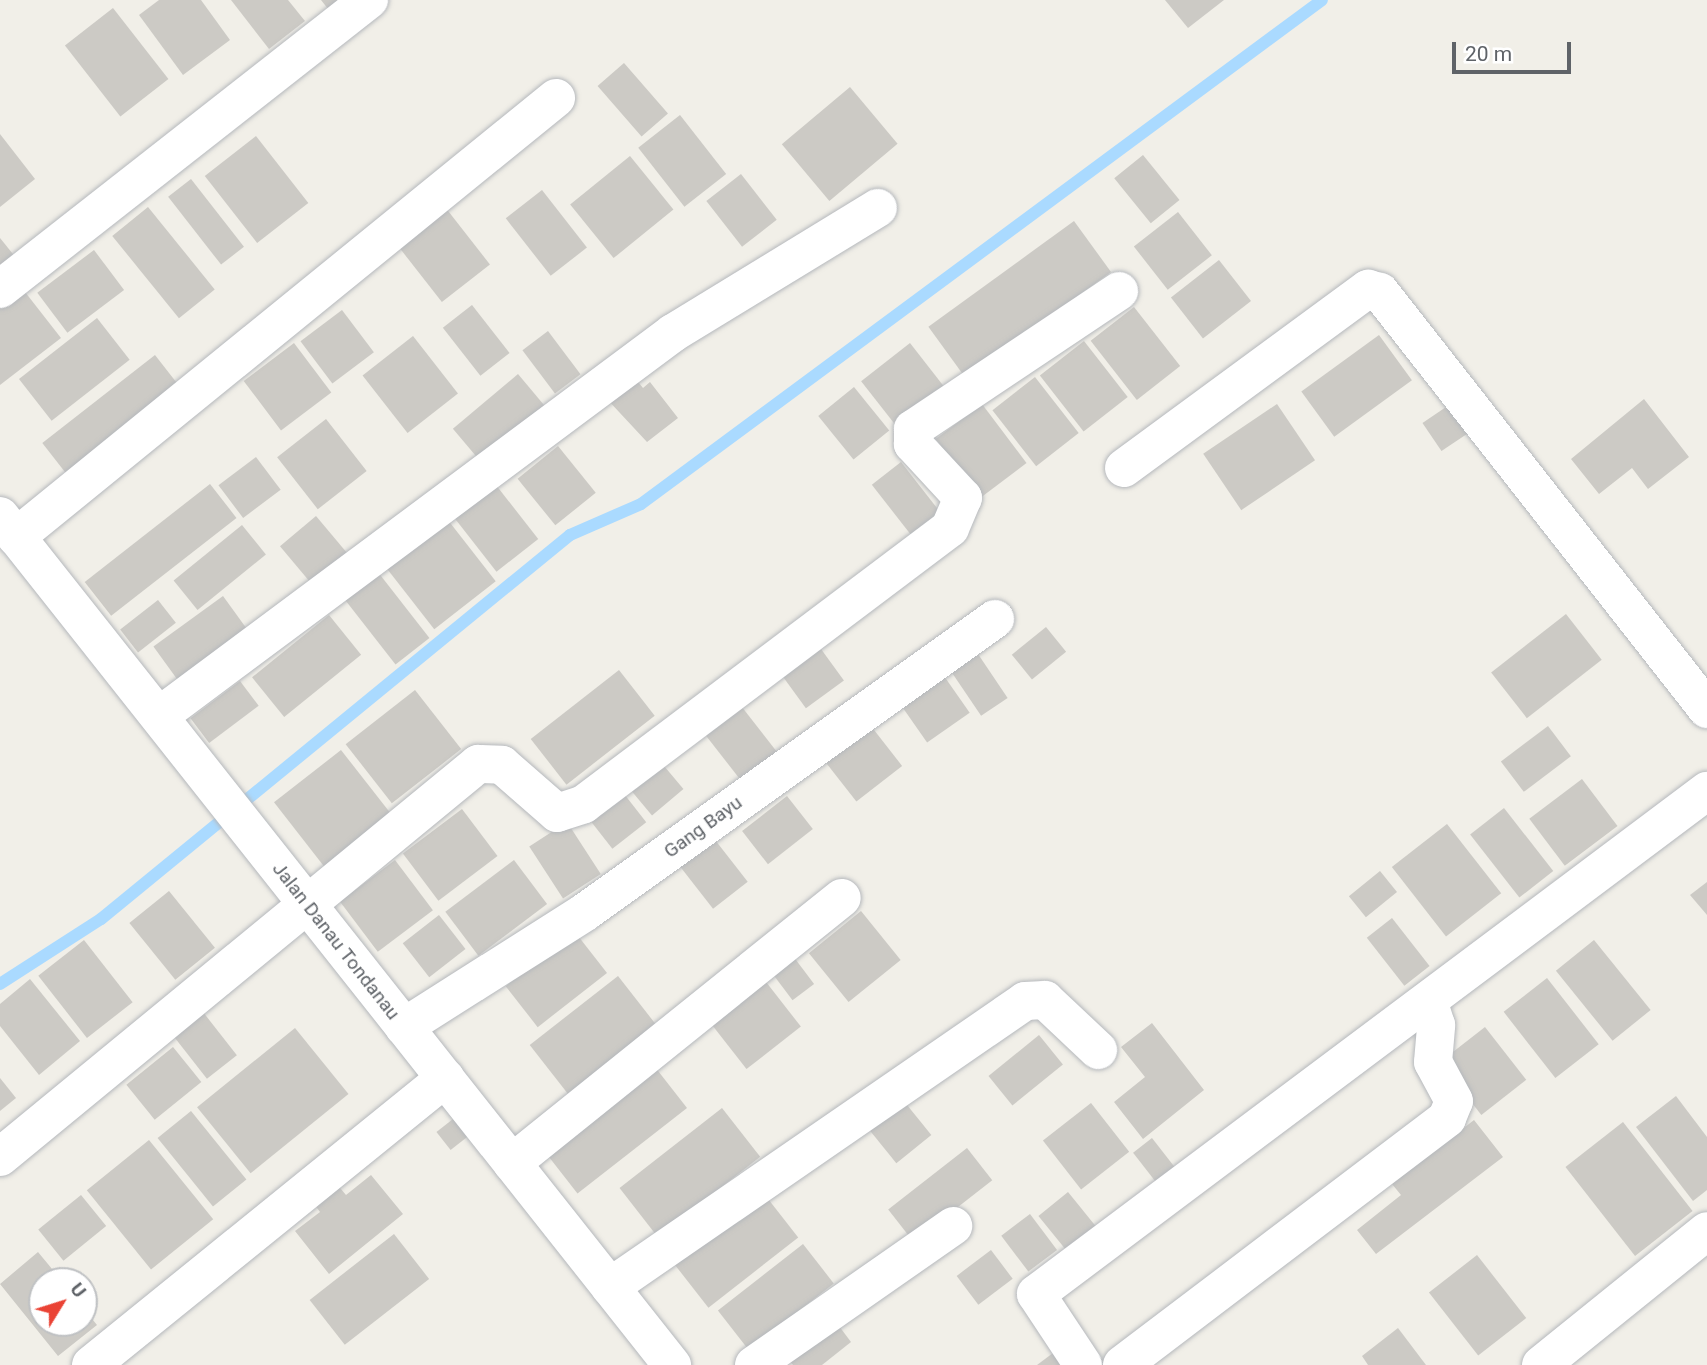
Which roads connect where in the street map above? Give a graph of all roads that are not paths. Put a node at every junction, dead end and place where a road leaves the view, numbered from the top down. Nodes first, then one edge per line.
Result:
1 (369, 0) edge
2 (556, 98) dead end
3 (878, 208) dead end
4 (0, 289) edge
5 (1119, 291) dead end
6 (1124, 468) dead end
7 (8, 527) edge
8 (995, 618) dead end
9 (1707, 709) edge
10 (159, 716) junction
11 (1707, 791) edge
12 (842, 898) dead end
13 (307, 904) junction
14 (1429, 1003) junction
15 (404, 1027) junction
16 (1098, 1050) dead end
17 (445, 1078) junction
18 (0, 1157) edge
19 (512, 1163) junction
20 (953, 1226) dead end
21 (1707, 1231) edge
22 (610, 1287) junction
23 (91, 1365) edge
24 (672, 1365) edge
25 (754, 1365) edge
26 (1083, 1365) edge
27 (1122, 1365) edge
28 (1541, 1365) edge

1 - 4 street
2 - 7 street
3 - 10 street
5 - 13 street
6 - 9 street
7 - 10 street, Jalan Danau Tondanau
8 - 15 street, Gang Bayu
10 - 13 street, Jalan Danau Tondanau
11 - 14 street
12 - 19 street
13 - 15 street, Jalan Danau Tondanau
13 - 18 street
14 - 26 street
14 - 27 street
15 - 17 street, Jalan Danau Tondanau
16 - 22 street
17 - 19 street, Jalan Danau Tondanau
17 - 23 street
19 - 22 street, Jalan Danau Tondanau
20 - 25 street
21 - 28 street
22 - 24 street, Jalan Danau Tondanau

